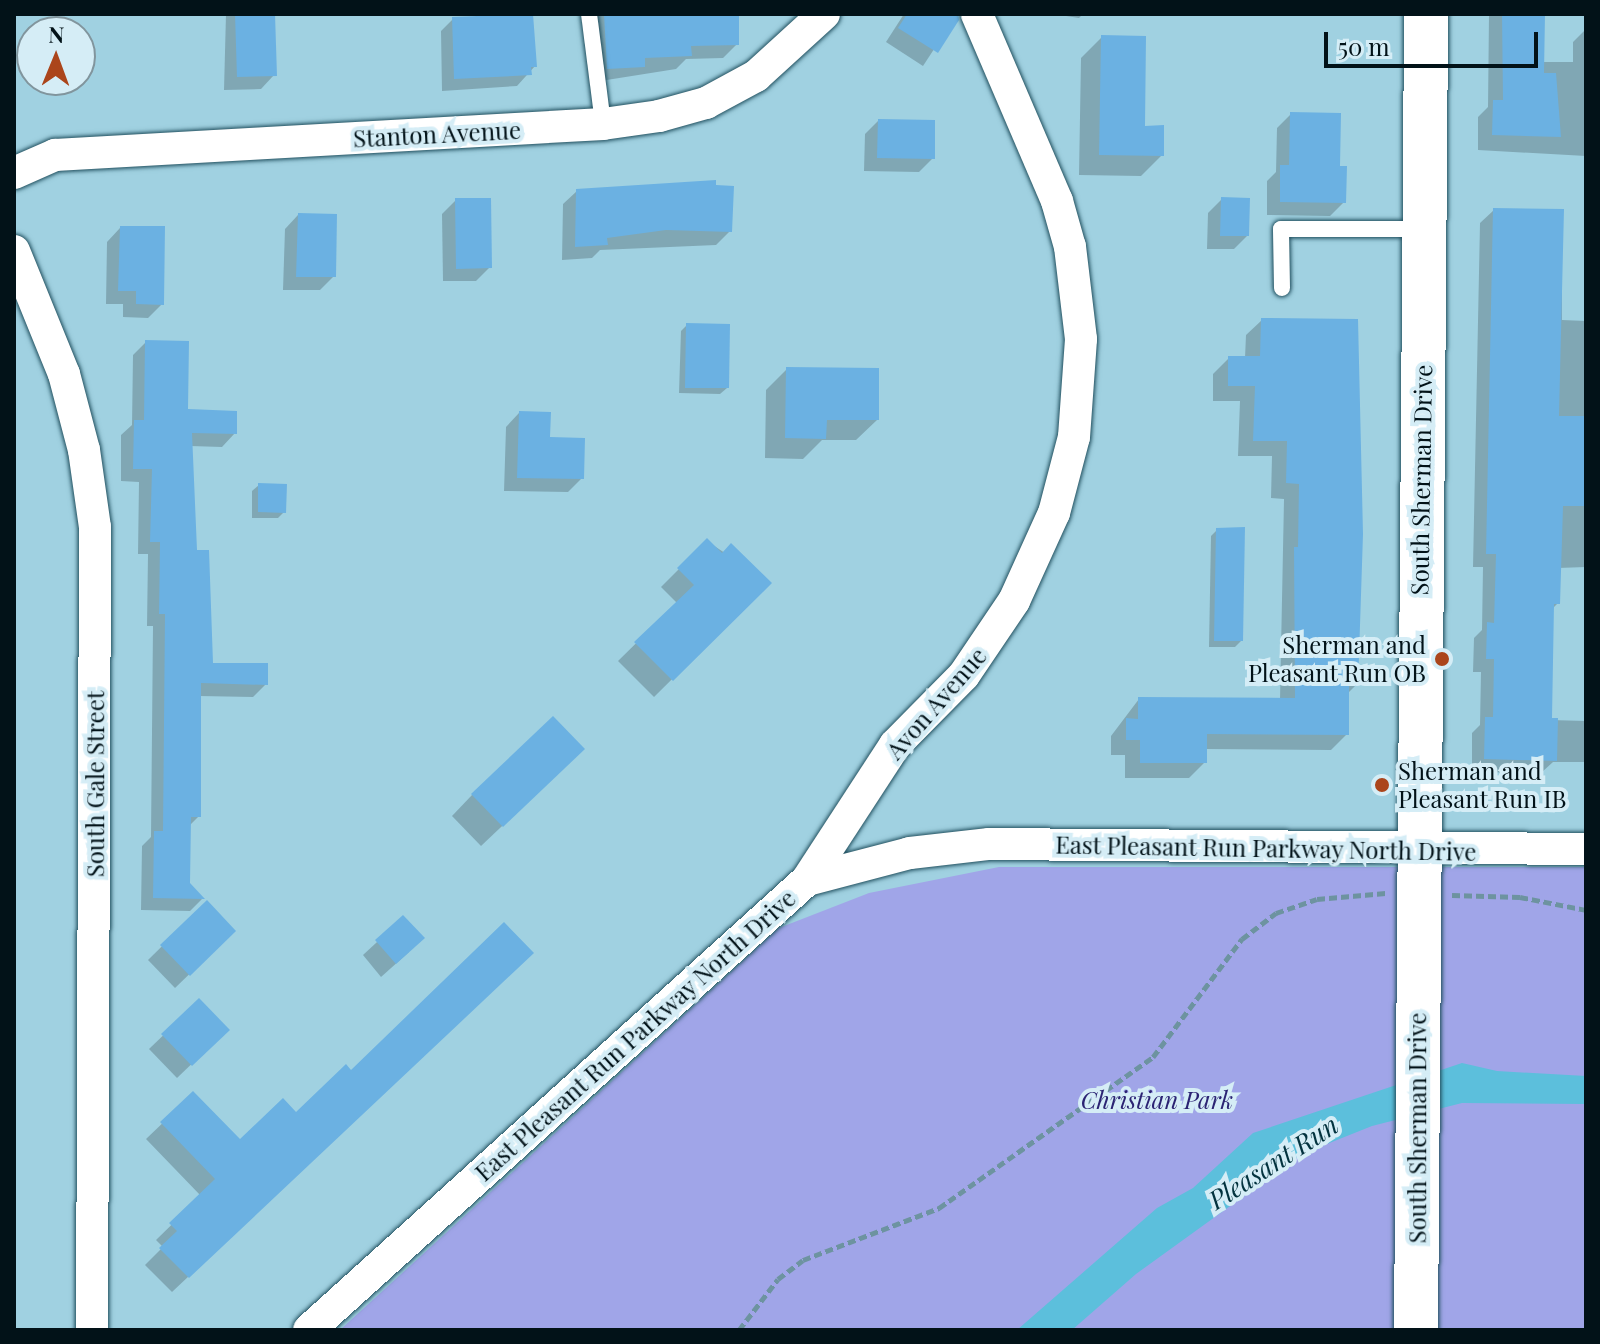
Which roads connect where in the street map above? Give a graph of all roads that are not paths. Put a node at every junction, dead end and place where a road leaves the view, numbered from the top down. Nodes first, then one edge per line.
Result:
1 (589, 14) edge
2 (824, 14) edge
3 (977, 14) edge
4 (1426, 14) edge
5 (603, 124) junction
6 (16, 171) edge
7 (1424, 230) junction
8 (14, 251) edge
9 (1282, 288) dead end
10 (1586, 849) edge
11 (1418, 850) junction
12 (807, 880) junction
13 (92, 1330) edge
14 (309, 1330) edge
15 (1416, 1330) edge

1 - 5 lane
2 - 5 street, Stanton Avenue
3 - 12 street, Avon Avenue
4 - 7 main road, South Sherman Drive
5 - 6 street, Stanton Avenue
7 - 9 lane
7 - 11 main road, South Sherman Drive
8 - 13 street, South Gale Street
10 - 11 street, East Pleasant Run Parkway North Drive
11 - 12 street, East Pleasant Run Parkway North Drive
11 - 15 main road, South Sherman Drive
12 - 14 street, East Pleasant Run Parkway North Drive

